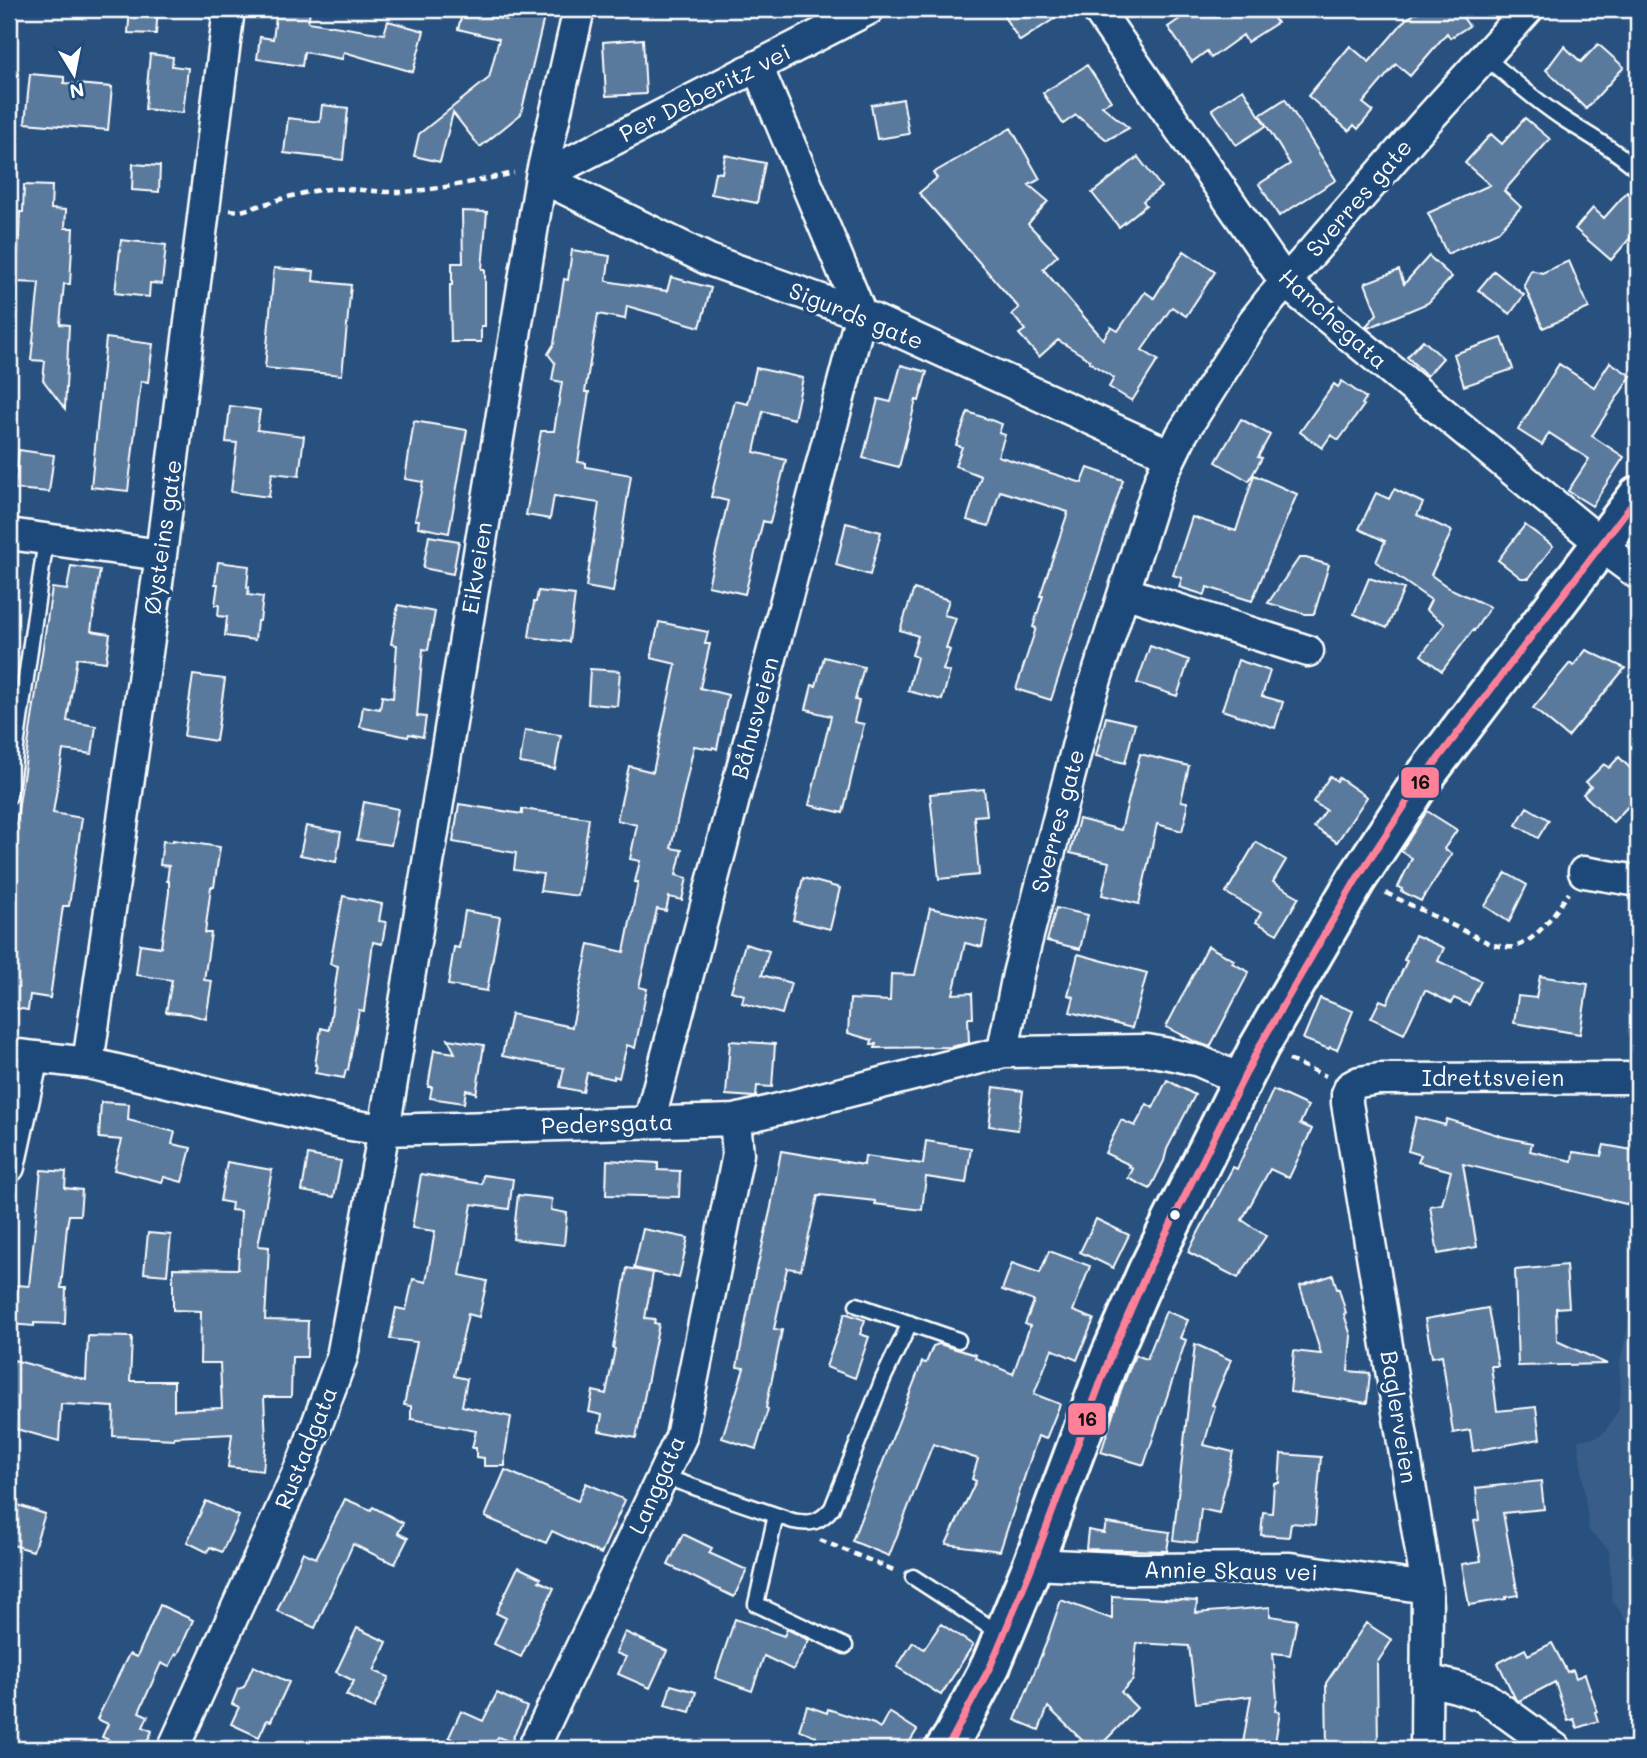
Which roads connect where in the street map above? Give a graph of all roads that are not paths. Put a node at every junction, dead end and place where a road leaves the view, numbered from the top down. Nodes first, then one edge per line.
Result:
1 (229, 9) edge
2 (579, 9) edge
3 (869, 9) edge
4 (1097, 9) edge
5 (1524, 10) edge
6 (1485, 57) junction
7 (757, 66) junction
8 (1638, 170) edge
9 (531, 174) junction
10 (1286, 283) junction
11 (862, 314) junction
12 (1170, 456) junction
13 (1638, 496) edge
14 (9, 534) edge
15 (46, 539) junction
16 (1602, 544) junction
17 (161, 555) junction
18 (1638, 574) edge
19 (1124, 592) junction
20 (1308, 651) dead end
21 (9, 796) edge
22 (1584, 872) road end
23 (1638, 881) edge
24 (1004, 1052) junction
25 (21, 1056) edge
26 (89, 1063) junction
27 (1638, 1078) edge
28 (1242, 1080) junction
29 (1350, 1087) joint
30 (735, 1120) junction
31 (649, 1122) junction
32 (384, 1130) junction
33 (9, 1167) edge
34 (857, 1306) dead end
35 (910, 1324) junction
36 (958, 1340) dead end
37 (662, 1476) junction
38 (775, 1516) junction
39 (1033, 1564) junction
40 (913, 1577) road end
41 (1427, 1588) junction
42 (1003, 1636) junction
43 (845, 1646) dead end
44 (1427, 1680) junction
45 (953, 1743) edge
46 (173, 1749) edge
47 (533, 1749) edge
48 (1426, 1749) edge
49 (1556, 1749) edge

1 - 17 street, Øysteins gate
2 - 9 street, Eikveien
3 - 7 street, Per Deberitz vei
4 - 10 street, Hanchegata
5 - 6 street, Sverres gate
6 - 8 lane
6 - 10 street, Sverres gate
7 - 9 street, Per Deberitz vei
7 - 11 street
9 - 11 street, Sigurds gate
9 - 32 street, Eikveien
10 - 12 street, Sverres gate
10 - 16 street, Hanchegata
11 - 12 street, Sigurds gate
11 - 31 street, Båhusveien
12 - 19 street, Sverres gate
13 - 16 main road
14 - 15 street
15 - 17 street
15 - 21 lane
16 - 18 street, Hanchegata
16 - 28 main road
17 - 26 street, Øysteins gate
19 - 20 street
19 - 24 street, Sverres gate
22 - 23 street
24 - 28 street, Pedersgata
24 - 30 street, Pedersgata
25 - 26 street, Pedersgata
25 - 33 street
26 - 32 street, Pedersgata
27 - 29 street, Idrettsveien
28 - 39 main road
29 - 41 street, Baglerveien
30 - 31 street, Pedersgata
30 - 37 street, Langgata
31 - 32 street, Pedersgata
32 - 46 street, Rustadgata
34 - 35 lane
35 - 36 lane
35 - 38 lane
37 - 38 lane
37 - 47 street, Langgata
38 - 43 lane
39 - 41 street, Annie Skaus vei
39 - 42 main road
40 - 42 lane
41 - 44 street, Baglerveien
42 - 45 main road
44 - 48 street, Baglerveien
44 - 49 street

